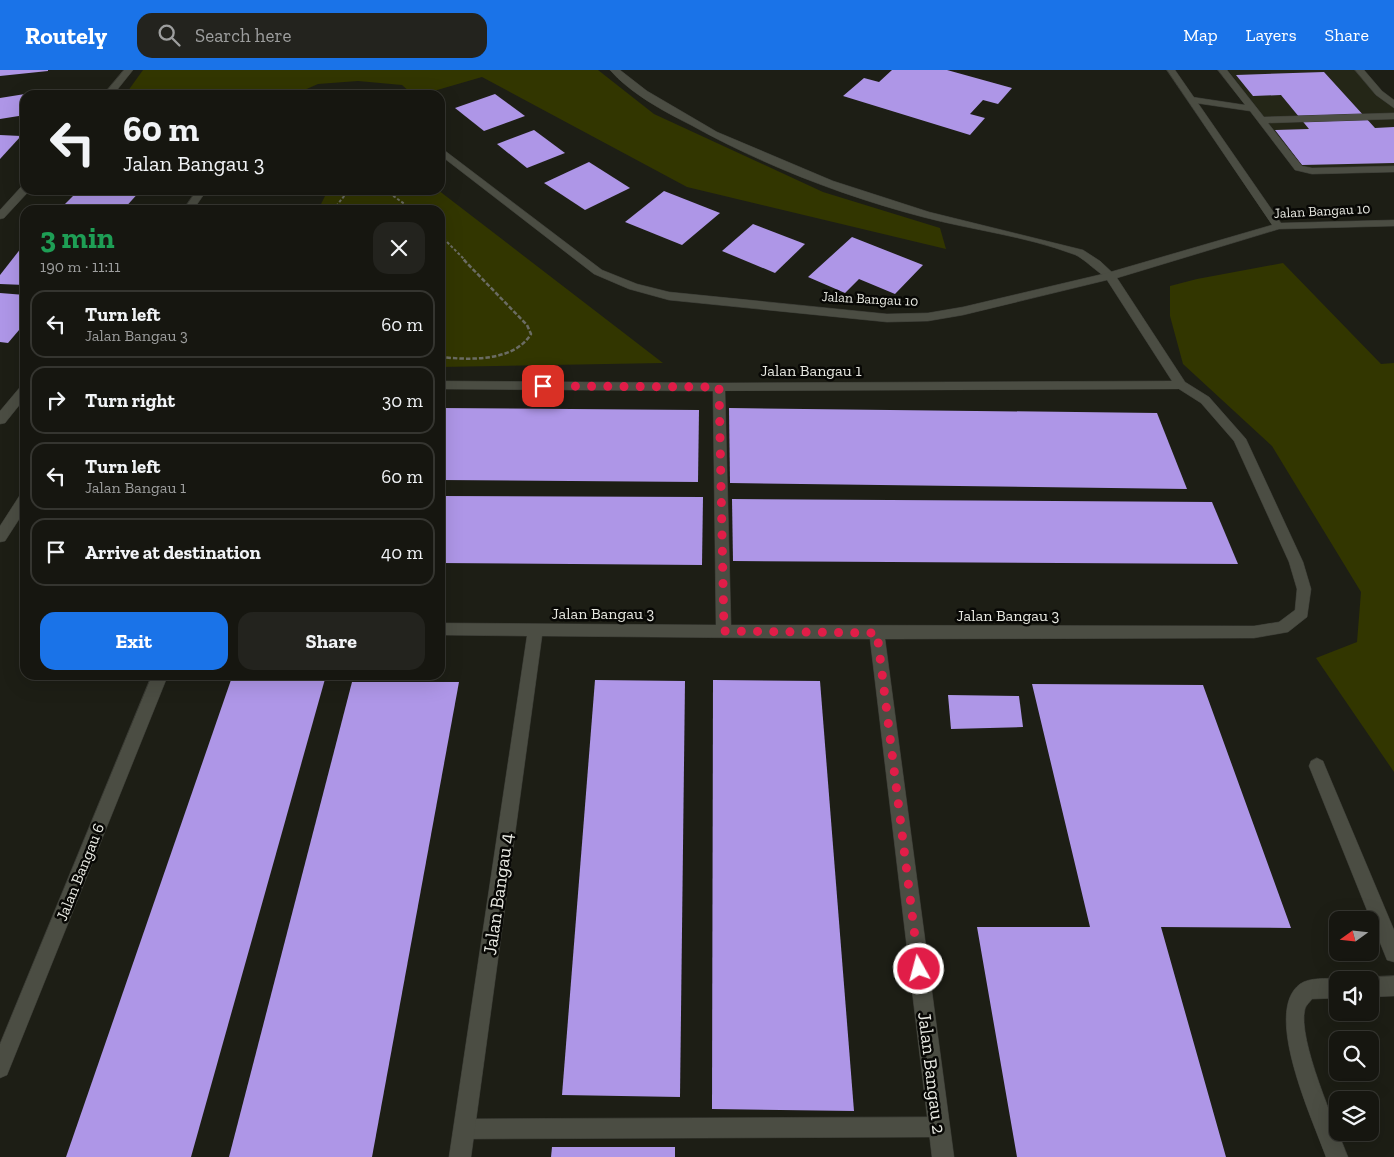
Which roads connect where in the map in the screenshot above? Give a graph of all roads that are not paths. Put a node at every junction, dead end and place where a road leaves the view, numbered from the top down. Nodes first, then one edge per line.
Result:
1 (129, 70) edge
2 (614, 70) edge
3 (1171, 70) edge
4 (1222, 70) edge
5 (1359, 70) edge
6 (112, 90) edge
7 (1192, 100) junction
8 (1394, 105) edge
9 (1252, 109) junction
10 (1394, 116) edge
11 (1261, 120) junction
12 (445, 154) edge
13 (1394, 169) edge
14 (20, 194) edge
15 (0, 216) edge
16 (1394, 223) edge
17 (1278, 226) junction
18 (1110, 276) junction
19 (445, 385) edge
20 (1181, 385) junction
21 (719, 387) junction
22 (20, 395) edge
23 (0, 420) edge
24 (20, 507) edge
25 (0, 537) edge
26 (445, 629) edge
27 (535, 631) junction
28 (724, 631) junction
29 (877, 633) junction
30 (158, 680) edge
31 (1317, 766) dead end
32 (1394, 954) edge
33 (1394, 986) edge
34 (1379, 987) edge
35 (1329, 989) edge
36 (0, 1068) edge
37 (939, 1127) junction
38 (464, 1129) junction
39 (460, 1157) edge
40 (943, 1157) edge
41 (1337, 1157) edge

1 - 6 street
2 - 18 street
3 - 7 street
4 - 9 street
5 - 8 street
7 - 9 street
7 - 17 street
9 - 11 street
10 - 11 street
11 - 13 street
12 - 18 street, Jalan Bangau 10
14 - 15 street
16 - 17 street, Jalan Bangau 10
17 - 18 street, Jalan Bangau 10
18 - 20 street
19 - 21 street, Jalan Bangau 1
20 - 21 street, Jalan Bangau 1
20 - 29 street, Jalan Bangau 3
21 - 28 street
22 - 23 street
24 - 25 street
26 - 27 street, Jalan Bangau 3
27 - 28 street, Jalan Bangau 3
27 - 38 street, Jalan Bangau 4
28 - 29 street, Jalan Bangau 3
29 - 37 street, Jalan Bangau 2
30 - 36 street, Jalan Bangau 6
31 - 32 street
33 - 34 street
35 - 41 street
37 - 38 street
37 - 40 street, Jalan Bangau 2
38 - 39 street, Jalan Bangau 4

